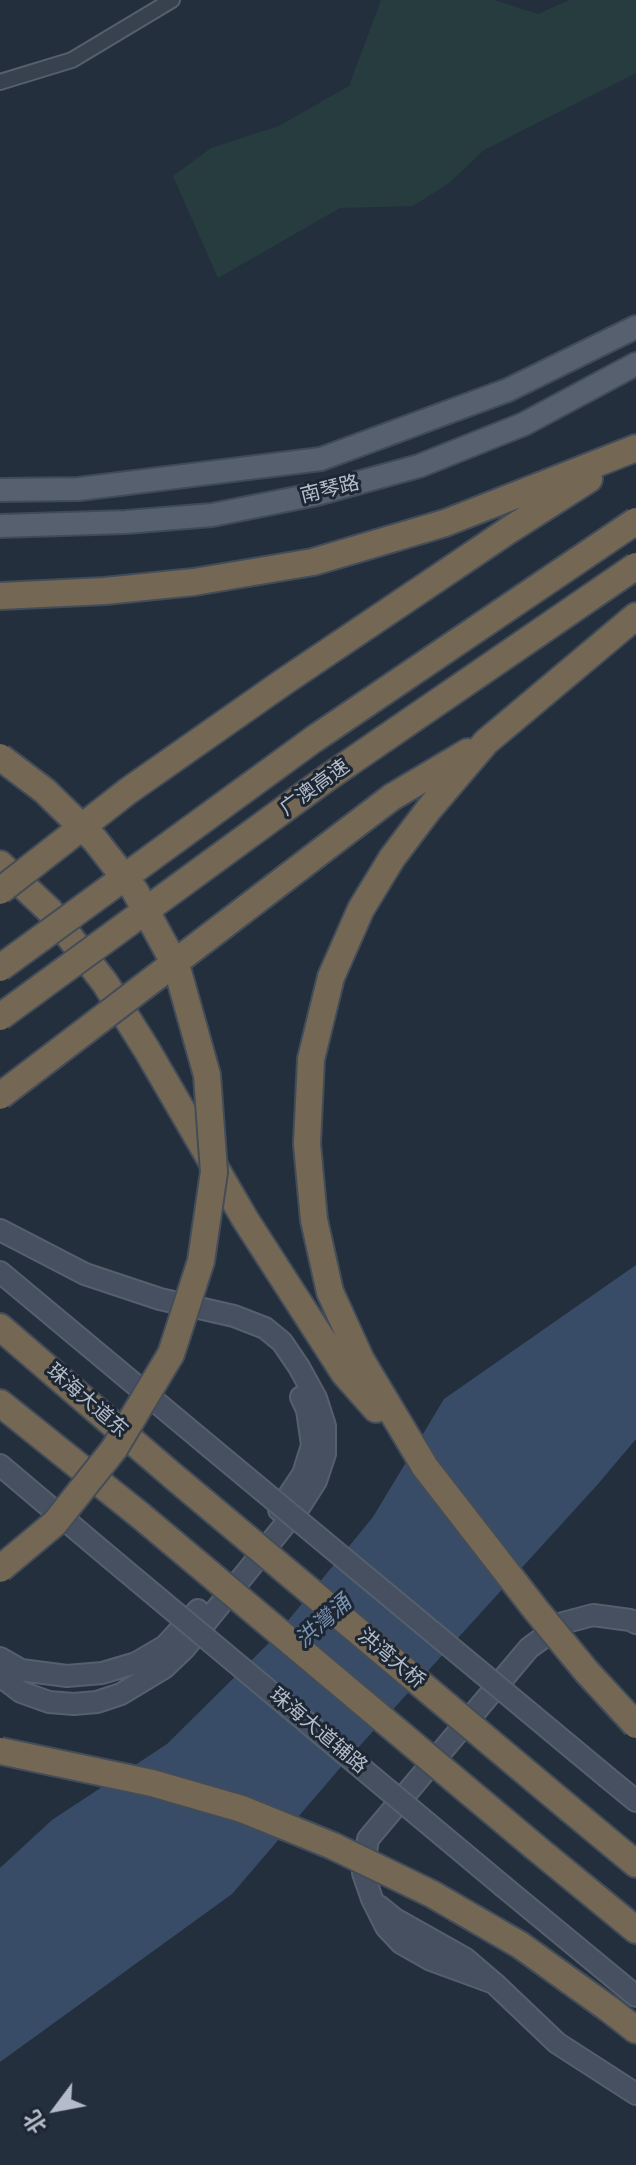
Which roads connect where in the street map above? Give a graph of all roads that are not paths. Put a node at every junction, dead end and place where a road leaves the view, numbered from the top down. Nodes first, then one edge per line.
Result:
1 (172, 0) edge
2 (0, 82) edge
3 (636, 327) edge
4 (636, 364) edge
5 (636, 449) edge
6 (0, 490) edge
7 (636, 521) edge
8 (0, 526) edge
9 (636, 566) edge
10 (0, 596) edge
11 (636, 616) edge
12 (486, 742) junction
13 (0, 757) edge
14 (0, 864) edge
15 (0, 891) edge
16 (0, 968) edge
17 (0, 1017) edge
18 (0, 1096) edge
19 (0, 1230) edge
20 (0, 1272) edge
21 (234, 1316) junction
22 (0, 1327) edge
23 (352, 1366) junction
24 (0, 1403) edge
25 (0, 1465) edge
26 (173, 1476) joint
27 (0, 1569) edge
28 (636, 1623) edge
29 (0, 1658) edge
30 (0, 1676) edge
31 (636, 1725) edge
32 (0, 1751) edge
33 (636, 1801) edge
34 (636, 1864) edge
35 (636, 1930) edge
36 (636, 1996) edge
37 (636, 2030) edge
38 (636, 2094) edge

1 - 2 street
3 - 6 main road, 南琴路
4 - 8 main road, 南琴路
5 - 10 highway
5 - 15 highway, bridge
7 - 16 highway, 广澳高速, bridge
9 - 17 highway, 广澳高速, bridge
11 - 12 highway
12 - 18 highway, bridge
12 - 23 highway
13 - 27 highway, bridge
14 - 23 highway
19 - 21 main road
20 - 33 main road, bridge
21 - 29 main road
21 - 30 main road
22 - 26 highway, 珠海大道东
23 - 31 highway, bridge
24 - 35 highway, bridge
25 - 36 main road, 珠海大道辅路, bridge
26 - 34 highway, 洪湾大桥, bridge
28 - 38 main road
32 - 37 highway, bridge

